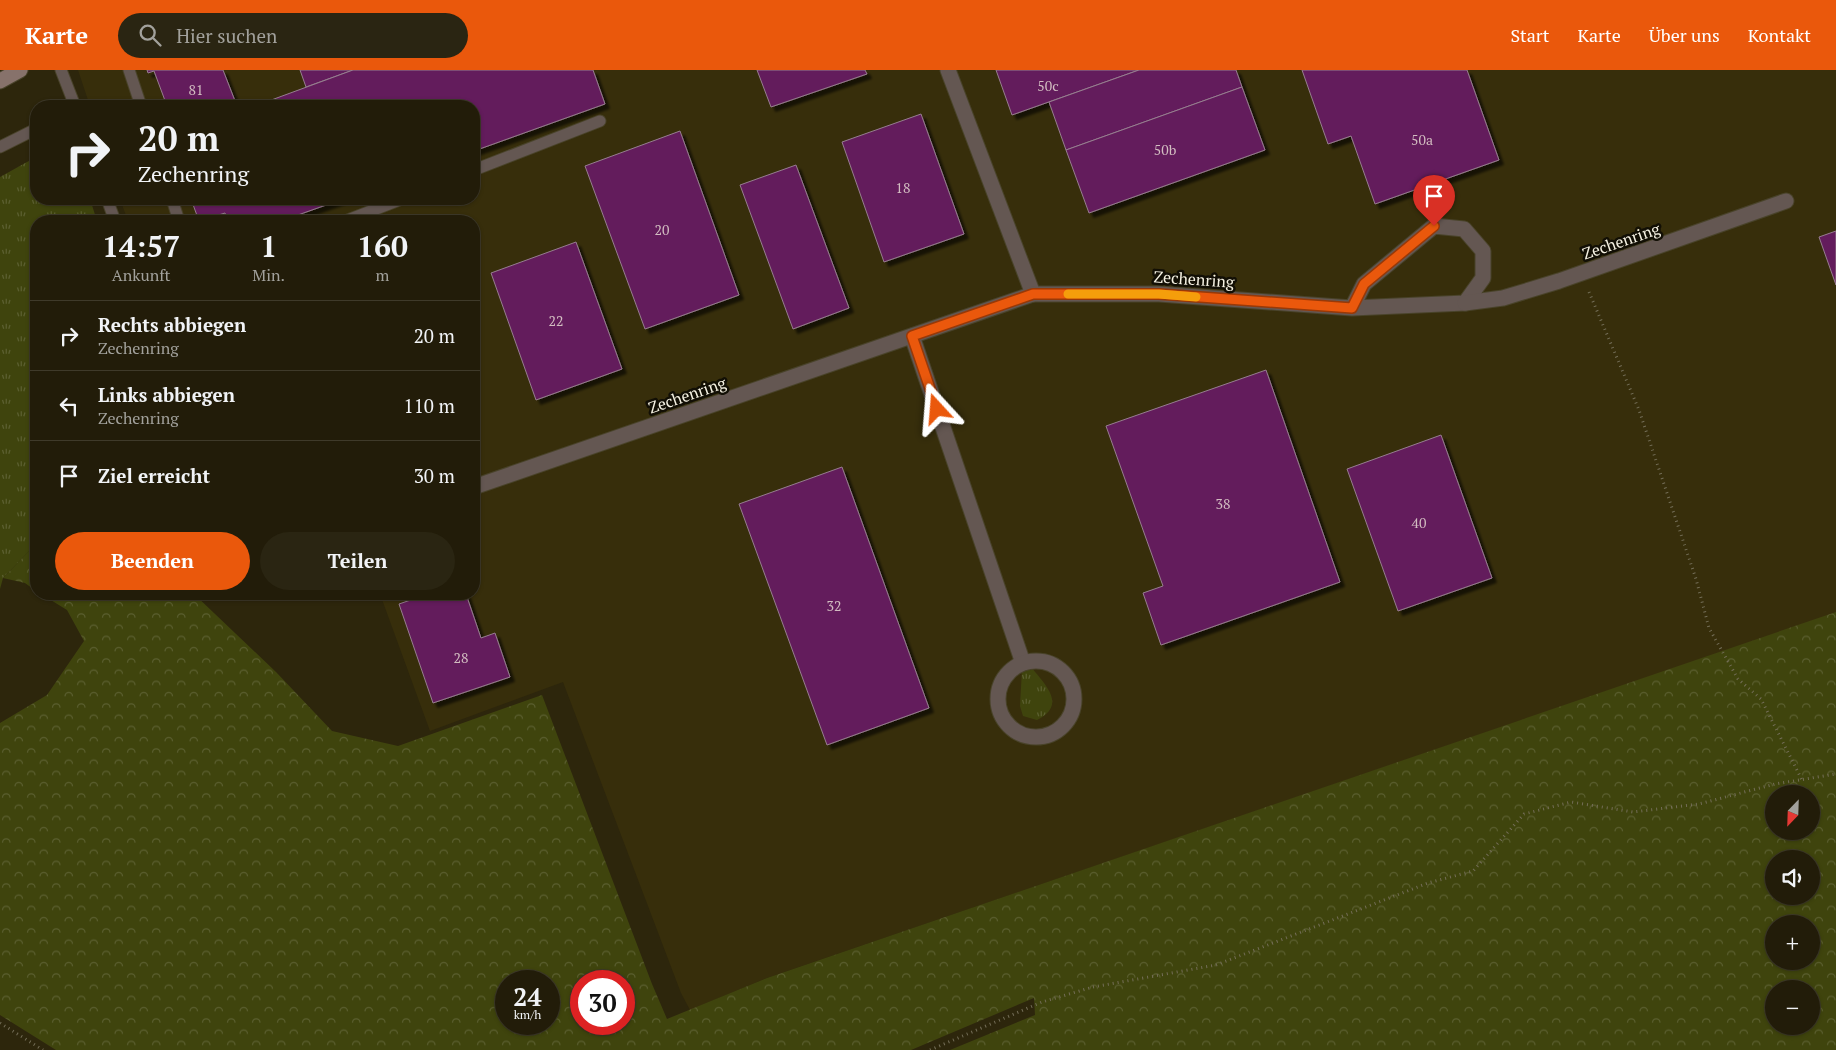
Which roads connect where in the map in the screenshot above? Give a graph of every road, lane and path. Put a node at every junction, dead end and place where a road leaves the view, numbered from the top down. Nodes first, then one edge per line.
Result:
1 (20, 70) edge
2 (61, 70) edge
3 (129, 70) edge
4 (948, 70) edge
5 (0, 81) edge
6 (73, 100) edge
7 (139, 100) edge
8 (600, 121) dead end
9 (30, 132) edge
10 (0, 147) edge
11 (480, 168) edge
12 (1786, 200) dead end
13 (386, 205) edge
14 (361, 215) edge
15 (1580, 274) junction
16 (1033, 294) junction
17 (1465, 303) junction
18 (1352, 308) junction
19 (912, 336) junction
20 (480, 485) edge
21 (1023, 663) junction
22 (1836, 774) edge
23 (1802, 780) junction
24 (0, 1022) edge
25 (43, 1050) edge
26 (930, 1050) edge

1 - 5 main road
2 - 6 lane
3 - 7 lane
4 - 16 street
8 - 11 lane
9 - 10 lane
12 - 15 street, Zechenring
13 - 14 lane
15 - 17 street, Zechenring
15 - 23 path
16 - 18 street, Zechenring
16 - 19 street, Zechenring
17 - 18 street, Zechenring
17 - 18 street
19 - 20 street, Zechenring
19 - 21 street
21 - 21 street
22 - 23 path
23 - 26 path
24 - 25 path

